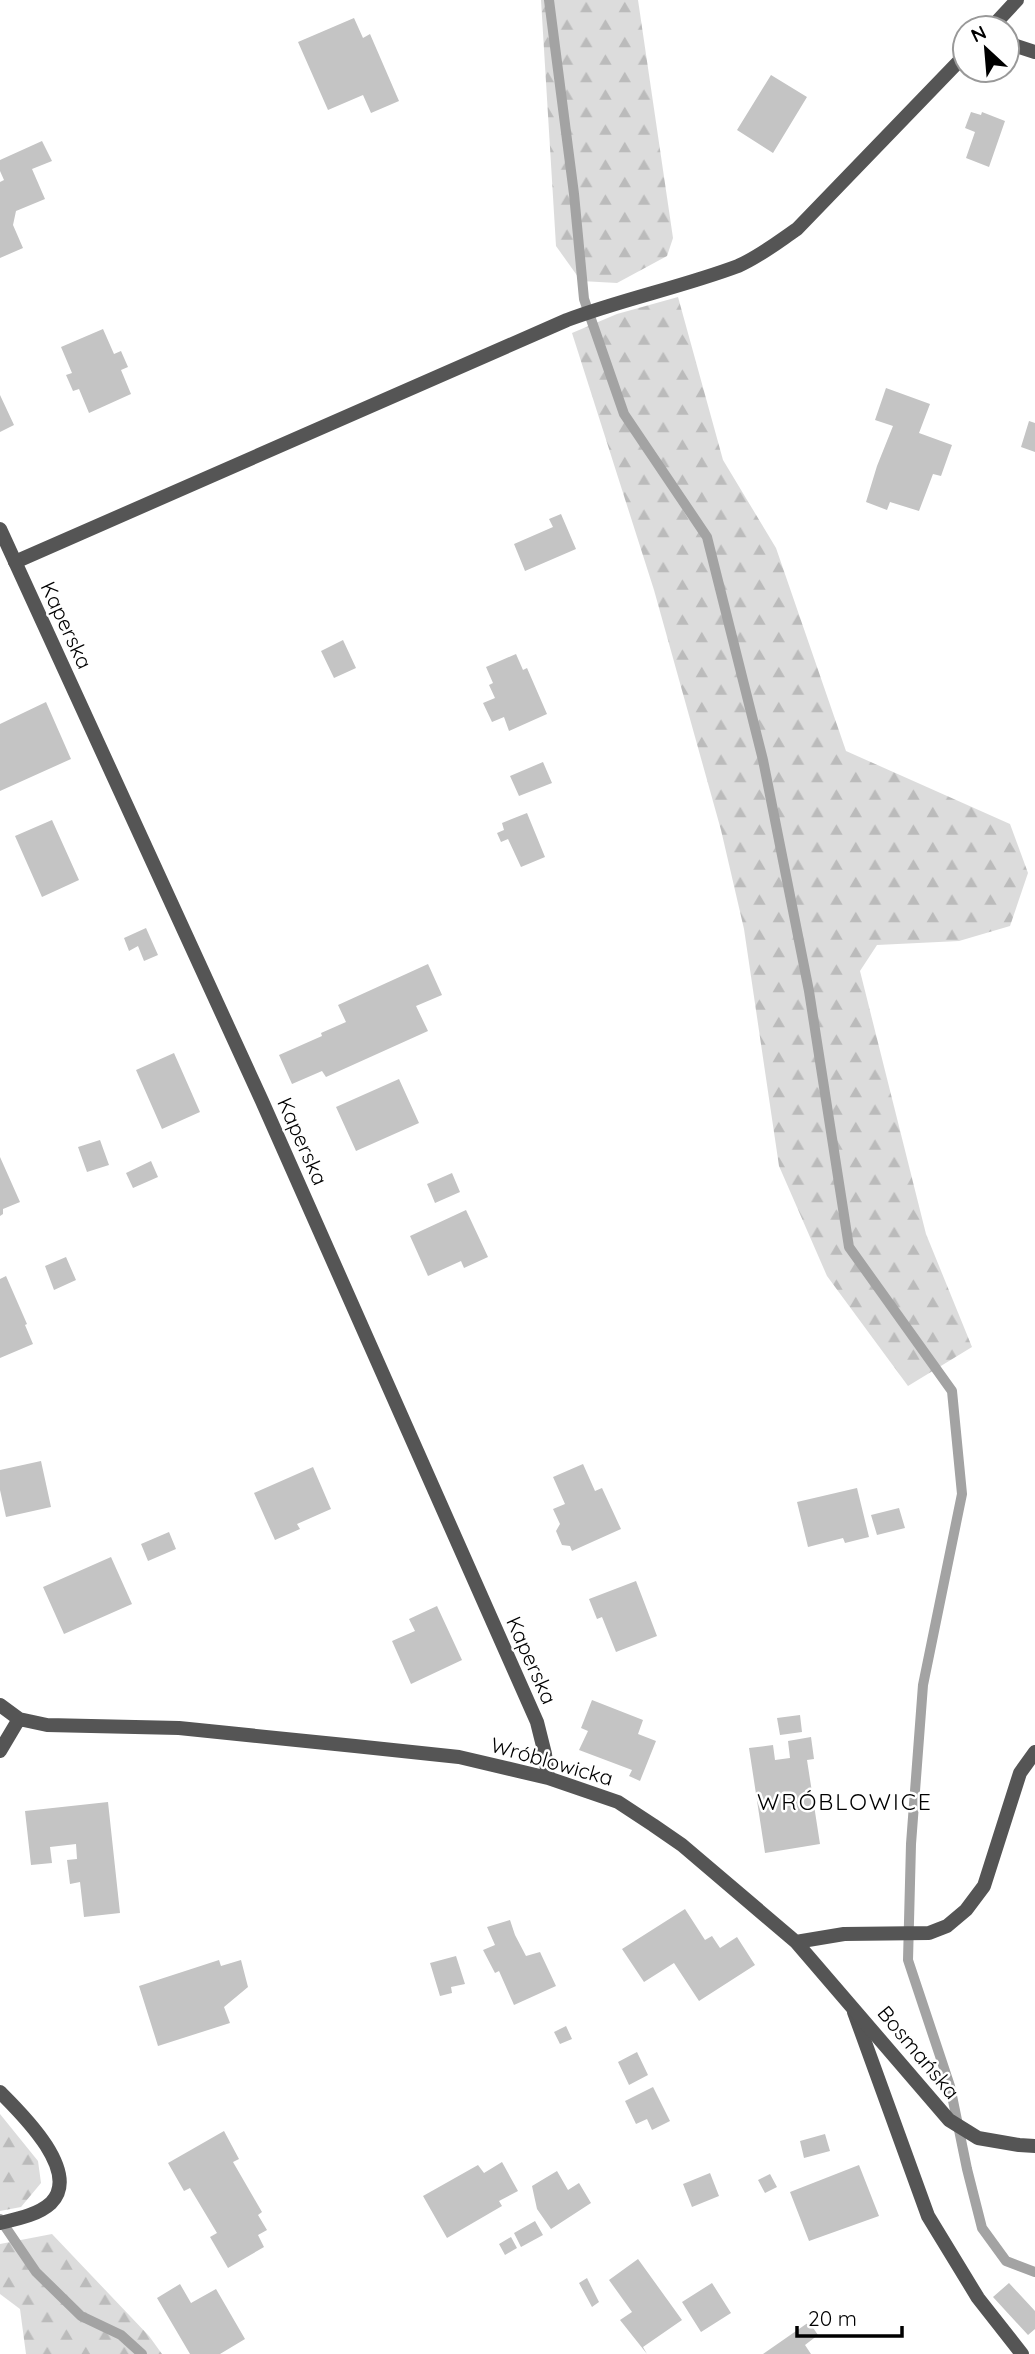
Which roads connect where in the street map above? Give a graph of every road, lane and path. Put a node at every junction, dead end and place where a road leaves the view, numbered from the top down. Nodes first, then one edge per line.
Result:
1 (1017, 0) edge
2 (1004, 14) edge
3 (951, 70) edge
4 (0, 528) edge
5 (15, 562) junction
6 (0, 1705) edge
7 (19, 1719) junction
8 (0, 1751) edge
9 (1035, 1752) edge
10 (548, 1778) junction
11 (796, 1942) junction
12 (851, 2004) junction
13 (0, 2092) edge
14 (1035, 2146) edge
15 (0, 2223) edge
16 (1022, 2354) edge

1 - 2 street
3 - 5 street
4 - 5 street, Kaperska
5 - 10 street, Kaperska
6 - 7 street
7 - 8 street
7 - 10 street, Wróblowicka
9 - 11 street
10 - 11 street, Wróblowicka
11 - 12 street, Bosmańska
12 - 14 street, Bosmańska
12 - 16 street
13 - 15 street

